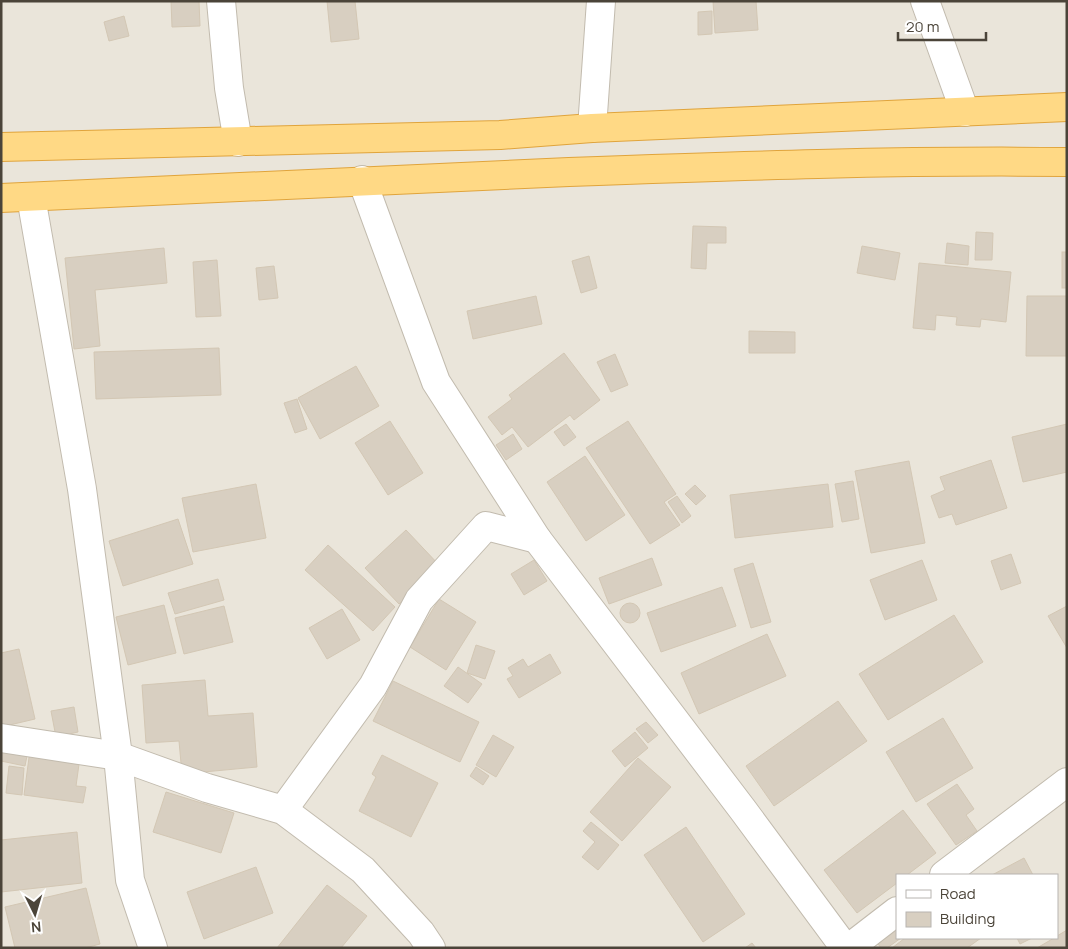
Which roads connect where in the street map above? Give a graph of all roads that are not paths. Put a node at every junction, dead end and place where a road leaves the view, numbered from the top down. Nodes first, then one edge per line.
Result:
1 (222, 1) edge
2 (601, 1) edge
3 (925, 1) edge
4 (1067, 107) edge
5 (965, 112) junction
6 (592, 128) junction
7 (238, 142) junction
8 (1, 147) edge
9 (1067, 162) edge
10 (362, 180) junction
11 (31, 197) junction
12 (1, 198) edge
13 (537, 539) junction
14 (1, 738) edge
15 (118, 756) junction
16 (1067, 782) edge
17 (283, 810) junction
18 (945, 874) edge
19 (896, 912) edge
20 (153, 948) edge
21 (432, 948) edge
22 (845, 948) edge
23 (849, 948) edge

1 - 7 street
2 - 6 street
3 - 5 street
4 - 5 highway
5 - 6 highway
6 - 7 highway
7 - 8 highway
9 - 10 highway
10 - 11 highway
10 - 13 street
11 - 12 highway
11 - 15 street
13 - 17 street
13 - 22 street
14 - 15 street
15 - 17 street
15 - 20 street
16 - 18 street
17 - 21 street
19 - 23 street

